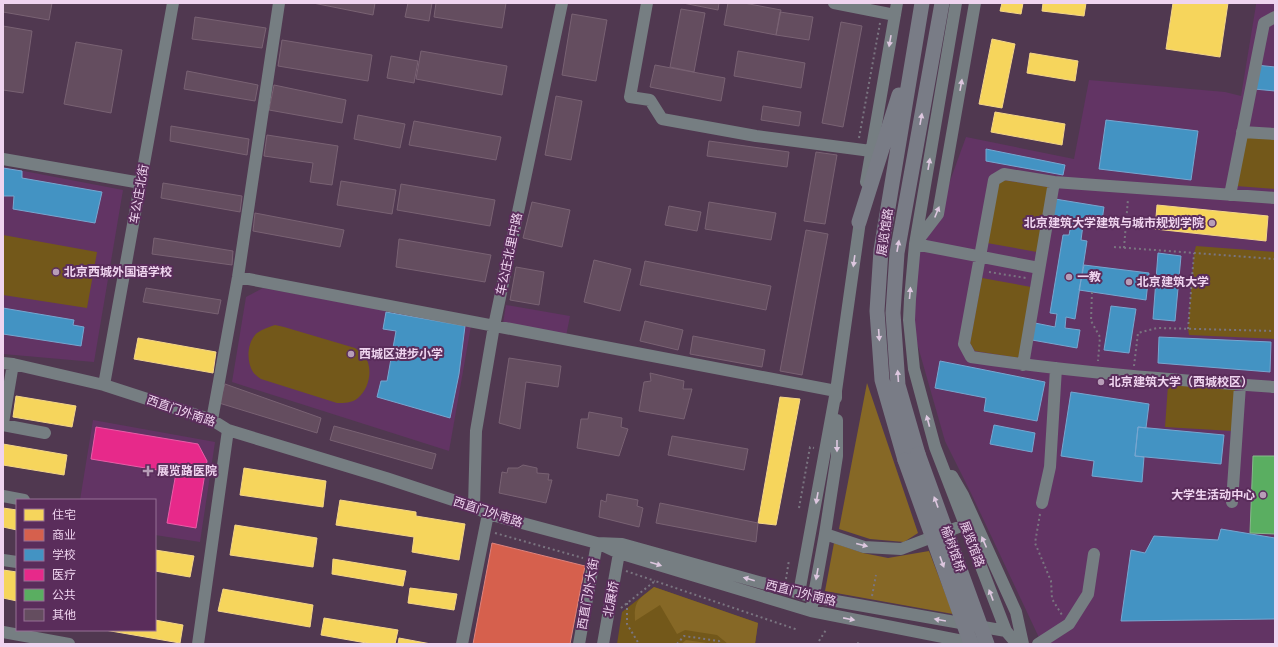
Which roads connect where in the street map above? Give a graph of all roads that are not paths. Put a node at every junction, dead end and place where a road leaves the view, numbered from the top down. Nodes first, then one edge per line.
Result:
1 (173, 3) edge
2 (279, 3) edge
3 (562, 3) edge
4 (647, 3) edge
5 (834, 3) edge
6 (922, 3) edge
7 (942, 3) edge
8 (956, 3) edge
9 (975, 3) edge
10 (896, 9) edge
11 (1275, 17) edge
12 (917, 33) junction
13 (1242, 132) junction
14 (1275, 134) edge
15 (871, 151) junction
16 (3, 159) edge
17 (1054, 182) junction
18 (141, 183) junction
19 (1230, 195) junction
20 (1275, 198) edge
21 (859, 222) junction
22 (915, 244) junction
23 (980, 257) junction
24 (1039, 268) junction
25 (238, 277) junction
26 (494, 326) junction
27 (8, 364) edge
28 (1024, 365) junction
29 (1056, 368) junction
30 (1240, 384) junction
31 (104, 385) junction
32 (1275, 387) edge
33 (836, 391) junction
34 (212, 420) junction
35 (3, 424) edge
36 (228, 430) junction
37 (45, 433) dead end
38 (935, 447) junction
39 (912, 457) junction
40 (3, 496) edge
41 (19, 499) edge
42 (1232, 502) dead end
43 (1042, 503) road end
44 (474, 507) junction
45 (488, 514) junction
46 (964, 526) junction
47 (825, 534) junction
48 (597, 543) junction
49 (621, 548) junction
50 (1094, 554) dead end
51 (3, 560) edge
52 (16, 562) edge
53 (799, 593) junction
54 (813, 597) junction
55 (811, 611) junction
56 (1006, 631) junction
57 (3, 632) edge
58 (69, 644) edge
59 (198, 644) edge
60 (462, 644) edge
61 (579, 644) edge
62 (603, 644) edge
63 (971, 644) edge
64 (979, 644) edge
65 (987, 644) edge
66 (1004, 644) edge
67 (1017, 644) edge
68 (1023, 644) edge
69 (1038, 644) edge

1 - 18 street, 车公庄北街
2 - 25 street
3 - 26 street, 车公庄北里中路
4 - 15 street
5 - 10 street
6 - 12 main road, 展览馆路
39 -> 7 main road, 展览馆路
22 -> 8 street, 展览馆路
22 -> 9 street
10 -> 15 street
11 - 13 street
12 - 21 main road
12 -> 39 main road, 展览馆路
13 - 14 street
13 - 19 street
15 - 21 street
16 - 18 street
17 - 19 street
17 - 23 street
17 - 24 street
18 - 31 street, 车公庄北街
19 - 20 street
21 -> 33 street
22 - 23 street
38 -> 22 street, 展览馆路
23 - 24 street
23 - 28 street
24 - 28 street
25 - 26 street
25 - 34 street
26 - 33 street
26 - 44 street, 车公庄北里中路
27 - 31 street, 西直门外南路
27 - 35 street
28 - 29 street
29 - 30 street
29 - 43 street
30 - 32 street
30 - 42 street
31 - 34 street, 西直门外南路
33 -> 47 street
33 -> 53 street
34 - 36 street, 西直门外南路
35 - 37 street
36 - 44 street, 西直门外南路
36 - 59 street
38 - 46 street, 展览馆路
68 -> 38 street
39 -> 63 main road, 榆树馆桥, bridge
65 -> 39 main road, 榆树馆桥, bridge
40 - 41 street
44 - 45 street, 西直门外南路
45 - 48 street, 西直门外南路
45 - 60 street
47 -> 46 street
56 -> 46 street, 展览馆路
47 -> 54 street
48 - 49 street, 西直门外南路
48 - 61 street, 西直门外大街
53 -> 49 street, 西直门外南路
49 -> 55 street, 西直门外南路
49 - 62 street, 北展桥
50 - 69 street
51 - 52 street
53 - 54 street, 西直门外南路
54 - 55 street
56 -> 54 street, 西直门外南路
55 -> 64 street, 西直门外南路
56 - 66 street
56 - 67 street
57 - 58 street

